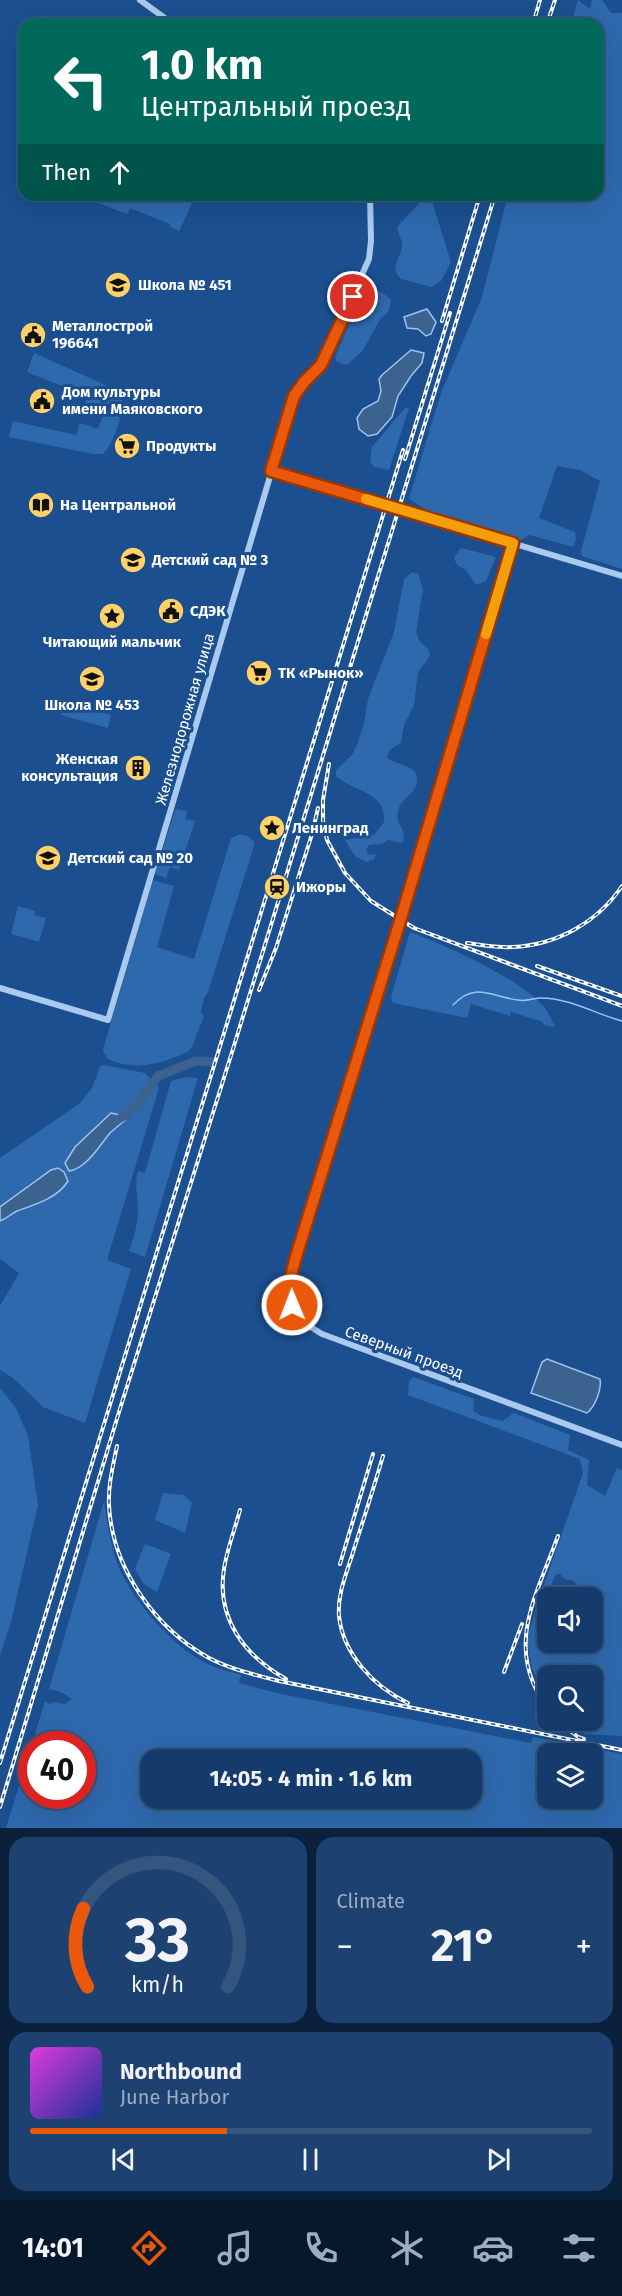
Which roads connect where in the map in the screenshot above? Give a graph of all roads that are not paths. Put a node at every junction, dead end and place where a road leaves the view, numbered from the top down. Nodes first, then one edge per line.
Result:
1 (140, 0) edge
2 (165, 18) edge
3 (370, 201) edge
4 (271, 471) junction
5 (513, 543) junction
6 (622, 576) edge
7 (0, 988) edge
8 (622, 1445) edge

1 - 2 street
3 - 4 street, Железнодорожная улица
4 - 5 street
4 - 7 street, Железнодорожная улица
5 - 6 street
5 - 8 street, Северный проезд

